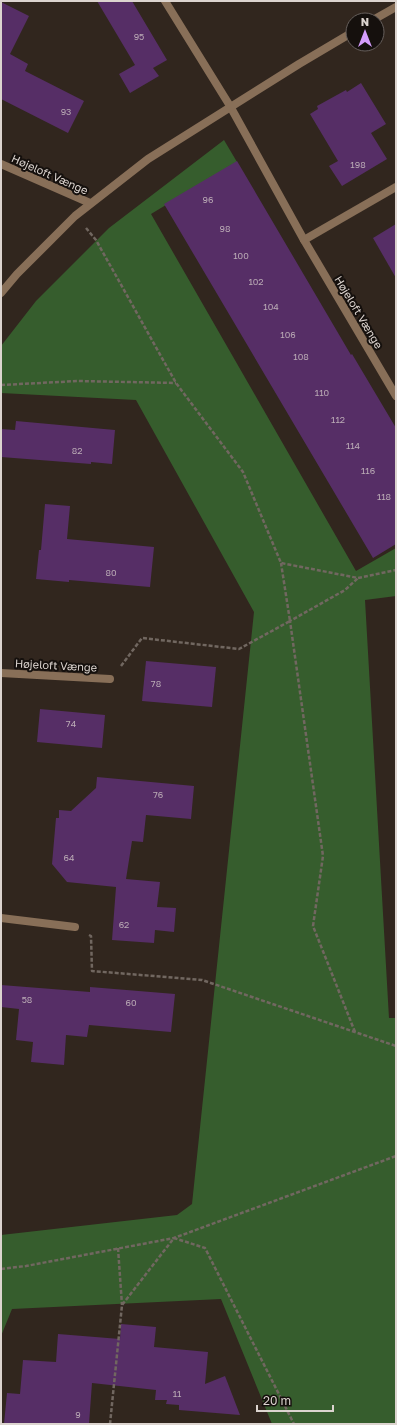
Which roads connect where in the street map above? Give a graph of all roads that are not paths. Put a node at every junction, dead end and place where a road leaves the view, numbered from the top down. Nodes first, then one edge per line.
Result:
1 (165, 1) edge
2 (396, 7) edge
3 (385, 13) edge
4 (345, 37) edge
5 (230, 106) junction
6 (1, 164) edge
7 (396, 186) edge
8 (90, 203) junction
9 (304, 240) junction
10 (1, 293) edge
11 (396, 396) edge
12 (1, 673) edge
13 (110, 679) road end
14 (1, 918) edge
15 (75, 927) road end

1 - 5 street, Højeloft Vænge
2 - 3 street
4 - 5 street, Højeloft Vænge
5 - 8 street, Højeloft Vænge
5 - 9 street, Højeloft Vænge
6 - 8 street, Højeloft Vænge
7 - 9 street
8 - 10 street, Højeloft Vænge
9 - 11 street, Højeloft Vænge
12 - 13 street, Højeloft Vænge
14 - 15 street

